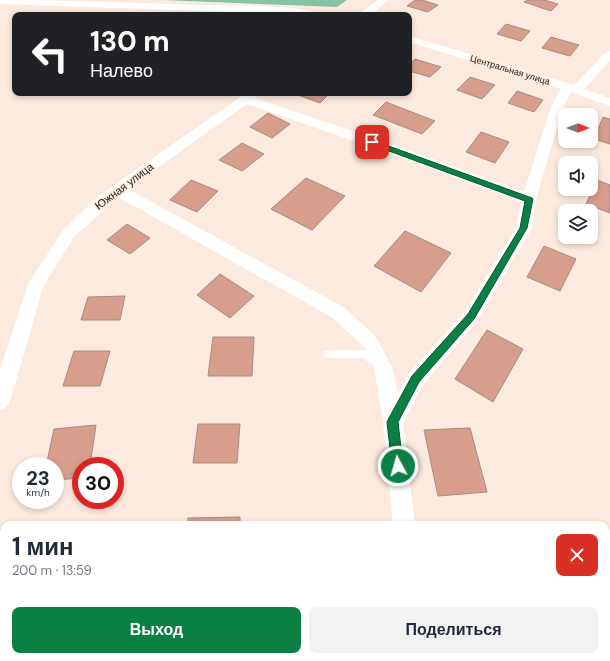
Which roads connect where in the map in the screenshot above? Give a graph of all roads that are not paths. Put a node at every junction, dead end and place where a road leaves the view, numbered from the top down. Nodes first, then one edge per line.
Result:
1 (0, 0) edge
2 (384, 0) edge
3 (291, 12) edge
4 (367, 12) edge
5 (412, 40) edge
6 (610, 54) edge
7 (572, 88) junction
8 (249, 96) edge
9 (610, 102) edge
10 (118, 190) junction
11 (529, 199) junction
12 (328, 354) dead end
13 (383, 367) junction
14 (0, 401) edge
15 (392, 422) junction
16 (404, 521) edge

1 - 3 street
2 - 4 street
5 - 7 street, Центральная улица
6 - 7 street
7 - 9 street, Центральная улица
7 - 11 street
8 - 10 street, Южная улица
8 - 11 street
10 - 13 street
10 - 14 street, Южная улица
11 - 15 street
12 - 13 lane
13 - 15 street
15 - 16 street

